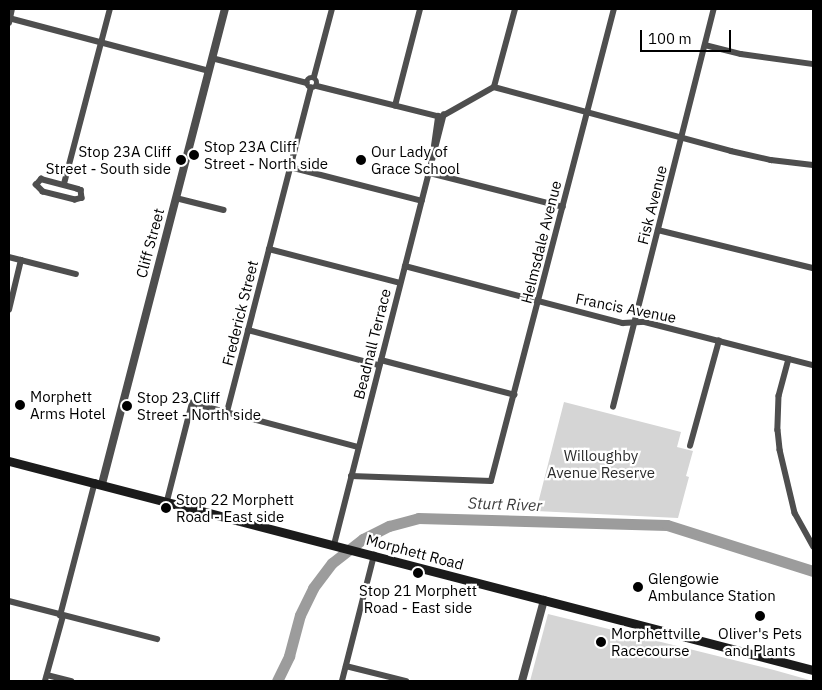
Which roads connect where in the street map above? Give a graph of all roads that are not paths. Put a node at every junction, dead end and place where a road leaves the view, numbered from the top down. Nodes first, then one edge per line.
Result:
1 (12, 9) edge
2 (110, 9) edge
3 (225, 9) edge
4 (332, 9) edge
5 (420, 9) edge
6 (515, 9) edge
7 (614, 9) edge
8 (714, 9) edge
9 (9, 20) edge
10 (101, 44) junction
11 (705, 46) junction
12 (212, 58) junction
13 (813, 64) edge
14 (209, 70) junction
15 (314, 78) junction
16 (307, 83) junction
17 (318, 86) junction
18 (494, 87) junction
19 (311, 88) junction
20 (395, 106) junction
21 (588, 114) junction
22 (441, 116) junction
23 (682, 138) junction
24 (813, 165) edge
25 (290, 167) junction
26 (430, 172) junction
27 (64, 184) junction
28 (176, 198) junction
29 (422, 201) junction
30 (563, 207) junction
31 (224, 210) dead end
32 (658, 230) junction
33 (269, 249) junction
34 (9, 257) edge
35 (22, 260) junction
36 (404, 266) junction
37 (813, 268) edge
38 (76, 274) dead end
39 (400, 283) junction
40 (539, 301) junction
41 (9, 310) edge
42 (635, 323) junction
43 (248, 330) junction
44 (719, 341) junction
45 (789, 359) junction
46 (380, 362) junction
47 (813, 365) edge
48 (515, 395) junction
49 (613, 408) dead end
50 (227, 412) junction
51 (690, 446) dead end
52 (358, 447) junction
53 (9, 461) edge
54 (351, 476) junction
55 (98, 483) junction
56 (167, 501) junction
57 (337, 546) junction
58 (813, 546) edge
59 (374, 555) junction
60 (544, 600) junction
61 (9, 602) edge
62 (61, 616) junction
63 (157, 639) dead end
64 (346, 666) junction
65 (813, 670) edge
66 (46, 678) edge
67 (71, 681) edge
68 (342, 681) edge
69 (406, 681) edge
70 (522, 681) edge

1 - 9 street
2 - 10 street
3 - 12 street, Cliff Street
4 - 15 street
5 - 20 street
6 - 18 street
7 - 21 street, Helmsdale Avenue
8 - 11 street, Fisk Avenue
9 - 10 street
10 - 14 street
10 - 27 street
11 - 13 street
11 - 23 street, Fisk Avenue
12 - 14 street, Cliff Street
12 - 16 street
14 - 28 street, Cliff Street
15 - 16 street
15 - 17 street
16 - 19 street
17 - 19 street
17 - 20 street
18 - 21 street
18 - 22 street
19 - 25 street, Frederick Street
20 - 22 street
21 - 23 street
21 - 30 street, Helmsdale Avenue
22 - 26 street, Beadnall Terrace
23 - 24 street
23 - 32 street, Fisk Avenue
25 - 29 street
25 - 33 street, Frederick Street
26 - 29 street, Beadnall Terrace
26 - 30 street
27 - 27 street
28 - 31 street
28 - 55 street, Cliff Street
29 - 36 street, Beadnall Terrace
30 - 40 street, Helmsdale Avenue
32 - 37 street
32 - 42 street, Fisk Avenue
33 - 39 street
33 - 43 street, Frederick Street
34 - 35 street
35 - 38 street
35 - 41 street
36 - 39 street, Beadnall Terrace
36 - 40 street, Francis Avenue
39 - 46 street, Beadnall Terrace
40 - 42 street, Francis Avenue
40 - 48 street, Helmsdale Avenue
42 - 44 street, Francis Avenue
42 - 49 street, Fisk Avenue
43 - 46 street
43 - 50 street, Frederick Street
44 - 45 street, Francis Avenue
44 - 51 street
45 - 47 street, Francis Avenue
45 - 58 street
46 - 48 street
46 - 52 street, Beadnall Terrace
48 - 54 street, Helmsdale Avenue
50 - 52 street
50 - 56 street
52 - 54 street, Beadnall Terrace
53 - 55 main road, Morphett Road
54 - 57 street, Beadnall Terrace
55 - 56 main road, Morphett Road
55 - 62 street
56 - 57 main road, Morphett Road
57 - 59 main road, Morphett Road
59 - 60 main road, Morphett Road
59 - 64 street
60 - 65 main road, Morphett Road
60 - 70 street
61 - 62 street
62 - 63 street
62 - 66 street
64 - 68 street
64 - 69 street
66 - 67 street

